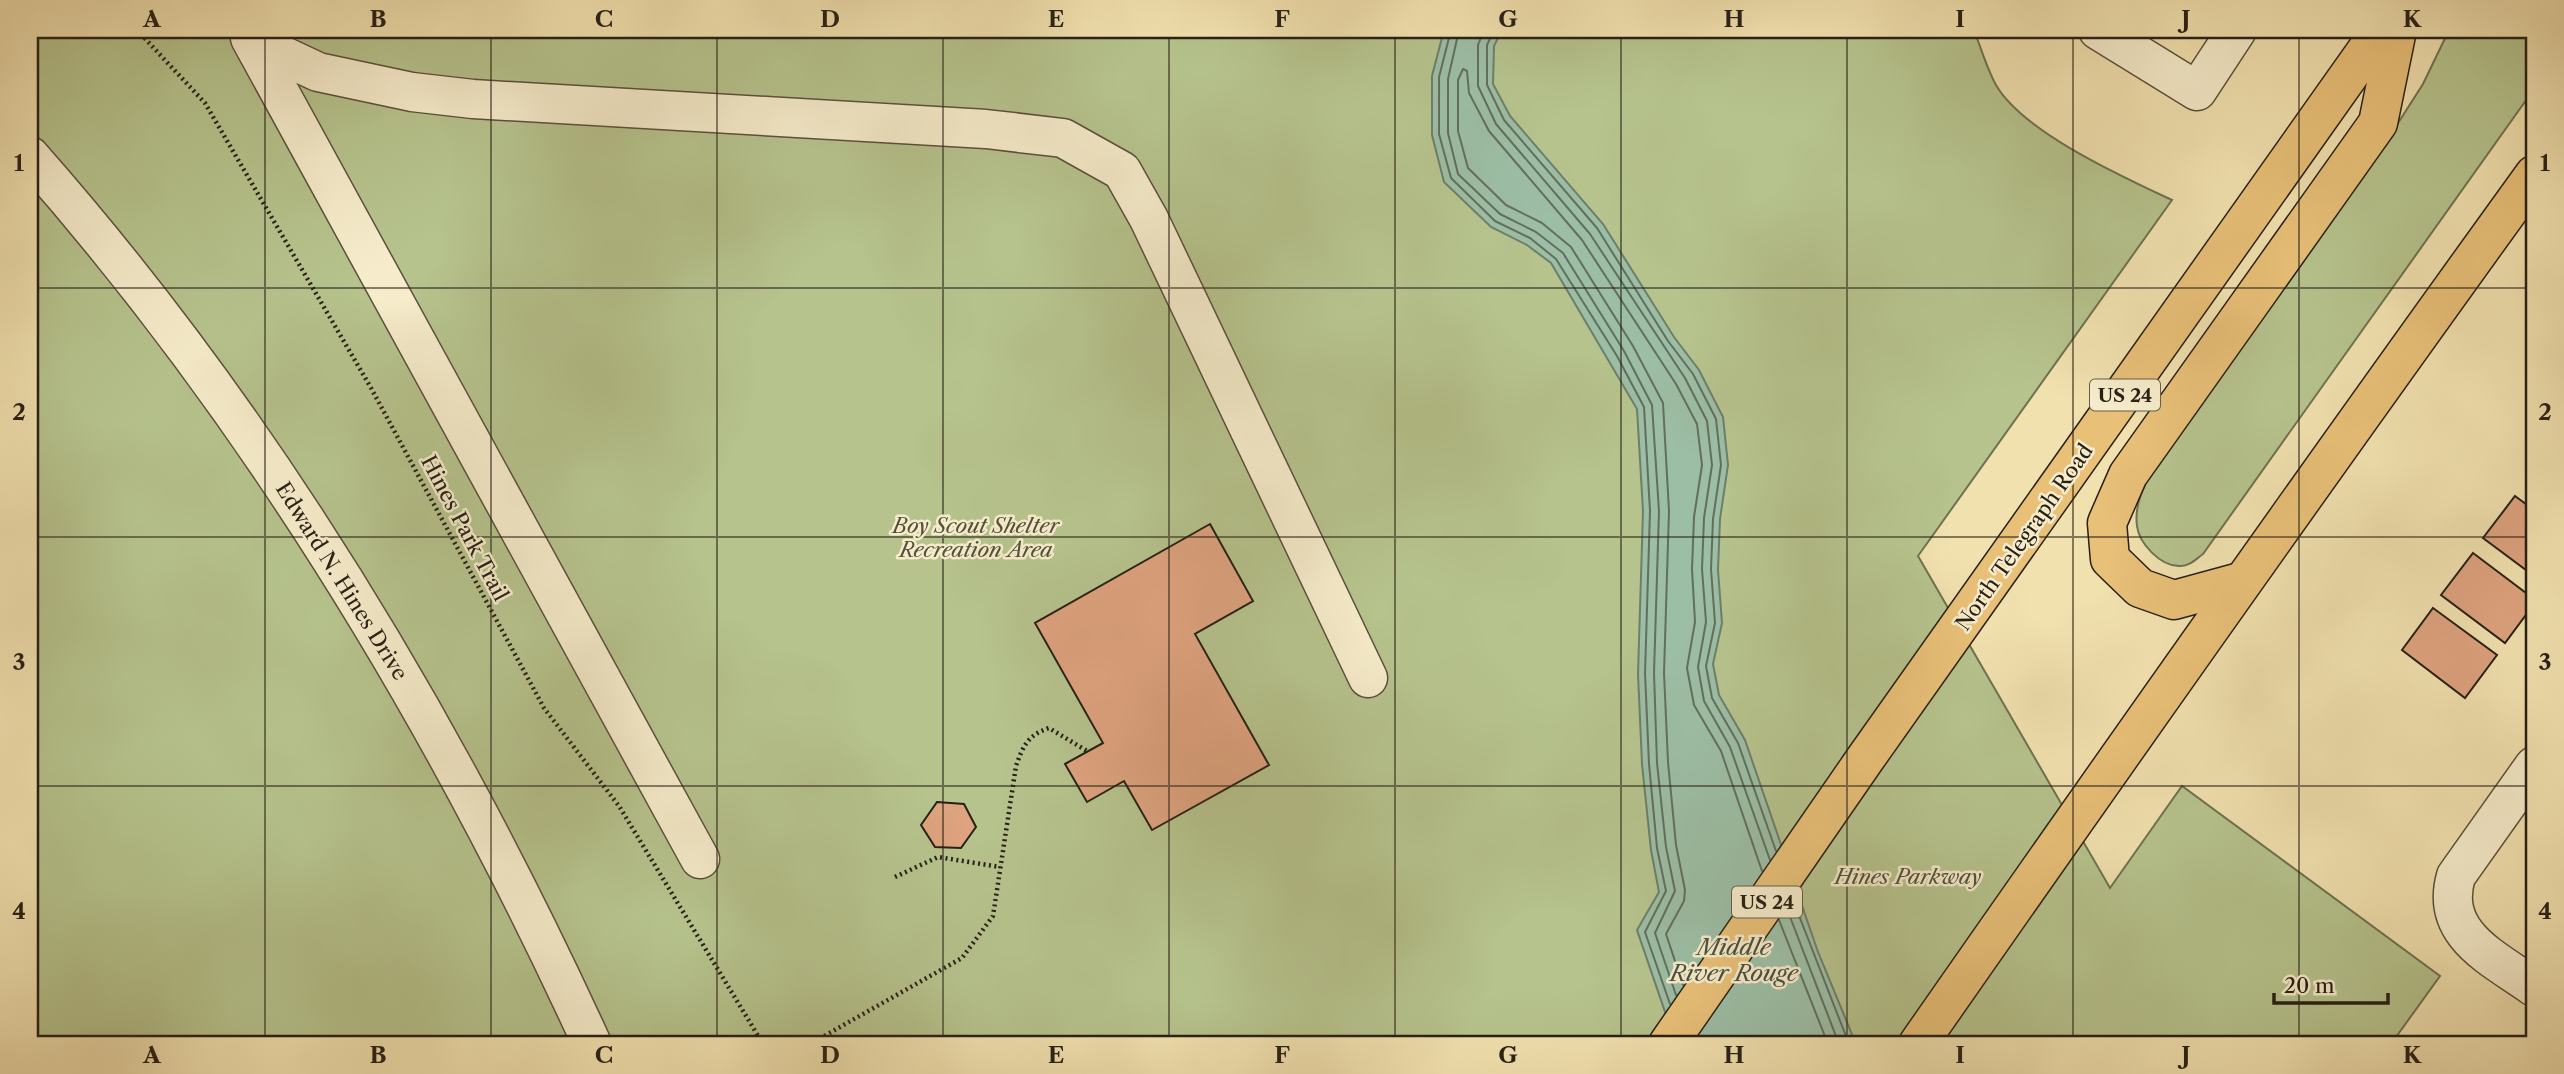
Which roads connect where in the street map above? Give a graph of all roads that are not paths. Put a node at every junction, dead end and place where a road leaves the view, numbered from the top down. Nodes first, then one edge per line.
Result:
1 (2098, 30) edge
2 (2237, 30) edge
3 (2381, 30) edge
4 (2398, 30) edge
5 (248, 36) edge
6 (30, 156) edge
7 (2534, 175) edge
8 (2240, 582) junction
9 (1368, 678) dead end
10 (2534, 766) edge
11 (700, 859) dead end
12 (2534, 987) edge
13 (592, 1044) edge
14 (1668, 1044) edge
15 (1918, 1044) edge

1 - 2 street
3 - 14 main road, North Telegraph Road / US 24
4 - 8 main road
5 - 9 street
5 - 11 street
6 - 13 street, Edward N. Hines Drive
7 - 8 main road
8 - 15 main road
10 - 12 street

